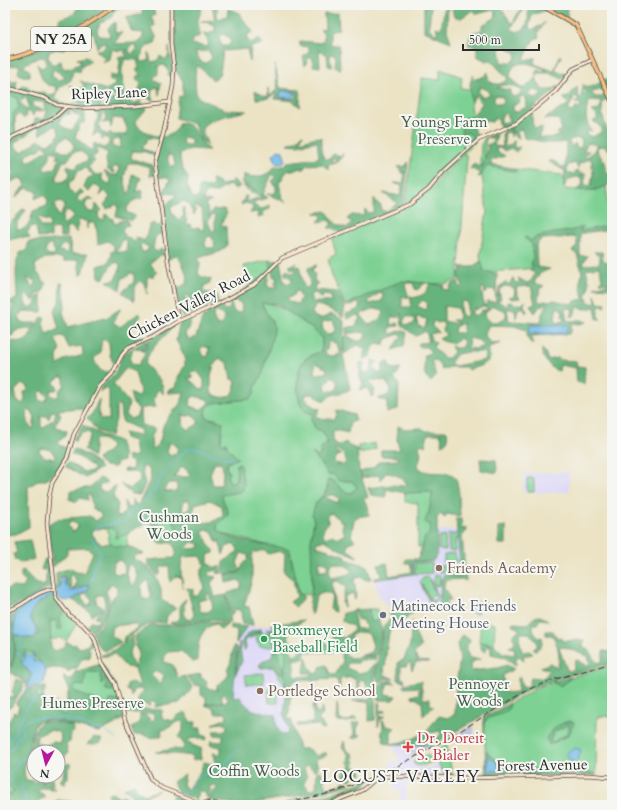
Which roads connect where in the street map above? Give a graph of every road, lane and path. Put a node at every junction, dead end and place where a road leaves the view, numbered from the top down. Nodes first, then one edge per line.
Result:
1 (116, 5) edge
2 (171, 5) edge
3 (541, 5) edge
4 (5, 60) edge
5 (591, 62) junction
6 (5, 87) edge
7 (612, 101) edge
8 (170, 102) junction
9 (67, 106) junction
10 (5, 147) edge
11 (179, 321) junction
12 (54, 589) junction
13 (5, 610) edge
14 (612, 777) edge
15 (205, 805) edge
16 (281, 805) edge
17 (286, 805) edge
18 (330, 805) edge

1 - 4 main road, NY 25A
2 - 8 main road
3 - 5 main road
5 - 7 main road
5 - 11 main road, Chicken Valley Road
6 - 9 main road, Ripley Lane
8 - 9 main road, Ripley Lane
8 - 11 main road
9 - 10 main road
11 - 12 main road, Chicken Valley Road
12 - 13 main road
12 - 15 main road
14 - 18 main road, Forest Avenue
16 - 17 main road

